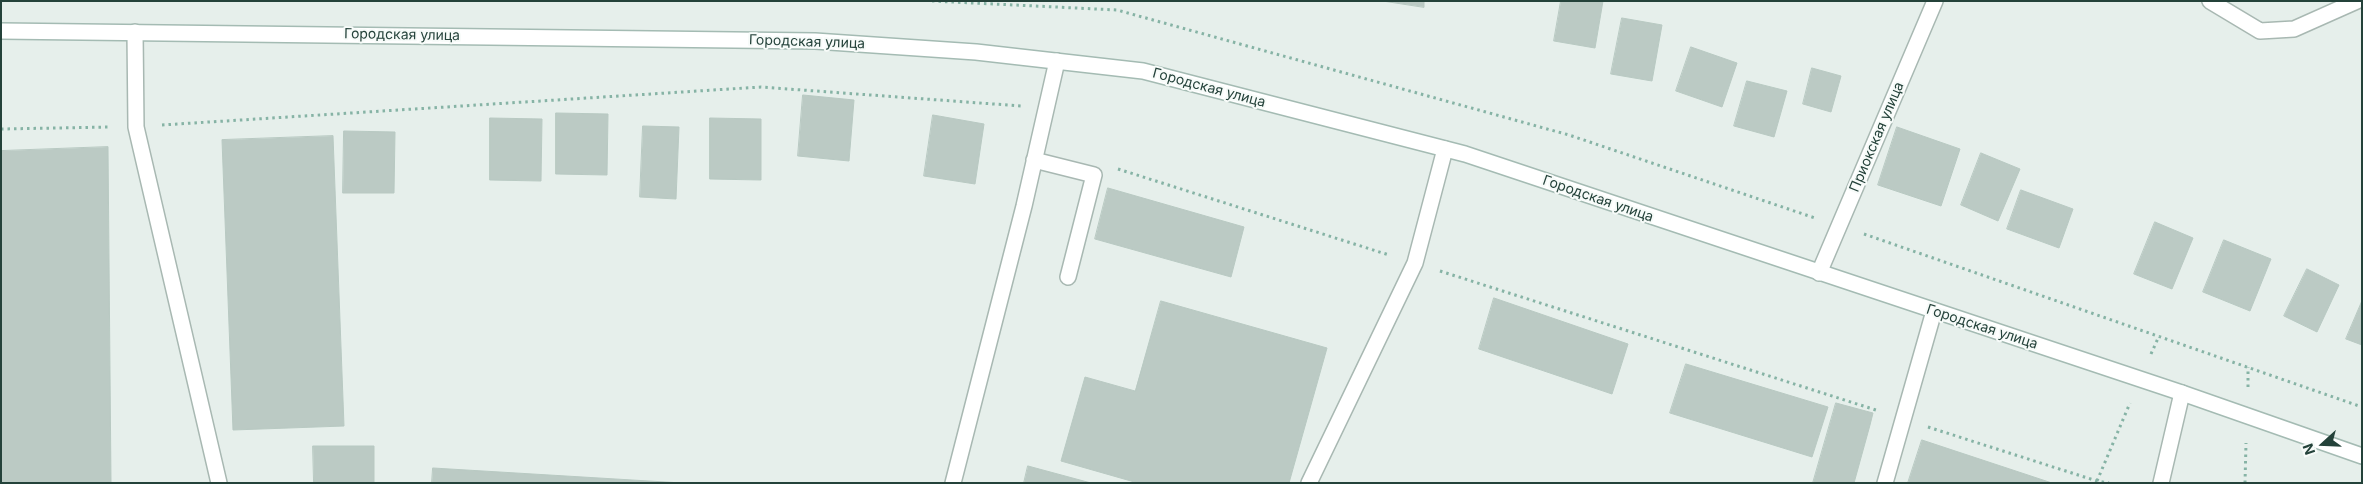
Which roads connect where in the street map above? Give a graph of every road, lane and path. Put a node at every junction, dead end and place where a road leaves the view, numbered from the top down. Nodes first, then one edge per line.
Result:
1 (932, 1) edge
2 (1935, 1) edge
3 (2210, 1) edge
4 (2357, 1) edge
5 (1, 31) edge
6 (135, 32) junction
7 (1057, 61) junction
8 (136, 127) junction
9 (1, 129) edge
10 (1038, 144) junction
11 (1445, 149) junction
12 (1034, 160) junction
13 (1114, 168) dead end
14 (1839, 226) junction
15 (1415, 264) junction
16 (1819, 273) junction
17 (1068, 277) dead end
18 (1934, 311) junction
19 (2159, 336) junction
20 (2140, 380) junction
21 (2182, 393) junction
22 (2362, 407) edge
23 (1905, 419) junction
24 (2362, 456) edge
25 (2097, 481) junction
26 (219, 483) edge
27 (953, 483) edge
28 (1309, 483) edge
29 (1885, 483) edge
30 (2109, 483) edge
31 (2161, 483) edge

1 - 14 path
2 - 14 main road, Приокская улица
3 - 4 main road
5 - 6 main road, Городская улица
6 - 7 main road, Городская улица
6 - 8 main road
7 - 10 main road
7 - 11 main road, Городская улица
8 - 9 path
8 - 10 path
8 - 26 main road
10 - 12 main road
11 - 15 main road
11 - 16 main road, Городская улица
12 - 17 main road
12 - 27 main road
13 - 15 path
14 - 16 main road, Приокская улица
14 - 19 path
15 - 23 path
15 - 28 main road
16 - 18 main road, Городская улица
18 - 20 main road, Городская улица
18 - 23 main road
19 - 20 path
19 - 22 path
20 - 21 main road, Городская улица
20 - 25 path
21 - 24 main road, Городская улица
21 - 31 main road
23 - 25 path
23 - 29 main road
25 - 30 path

